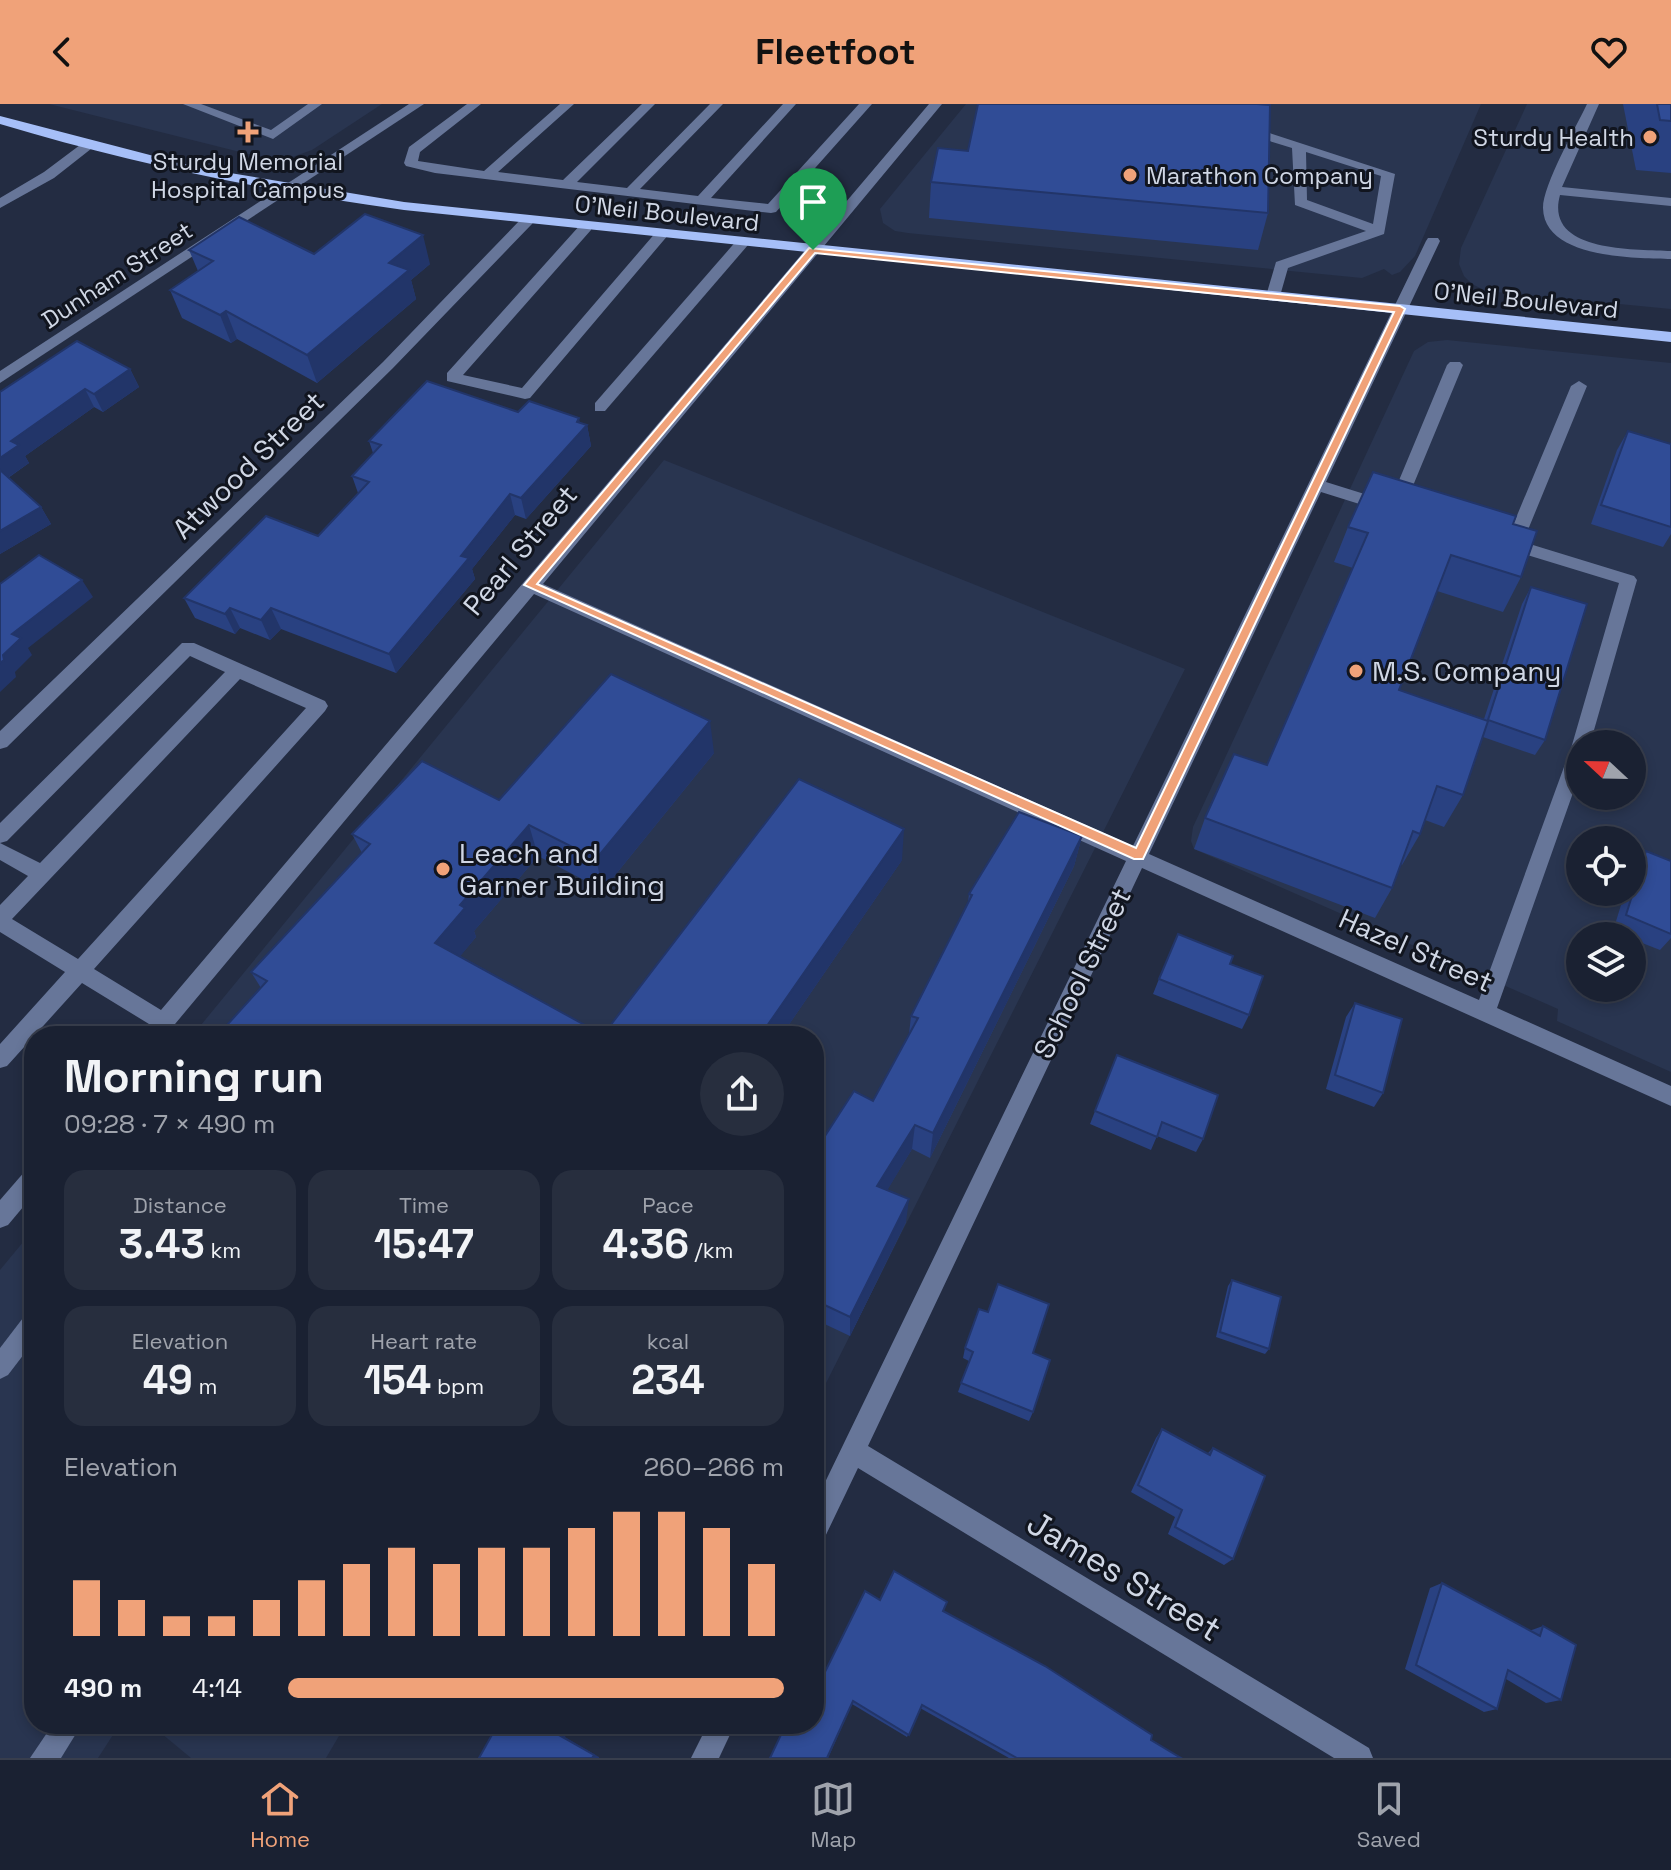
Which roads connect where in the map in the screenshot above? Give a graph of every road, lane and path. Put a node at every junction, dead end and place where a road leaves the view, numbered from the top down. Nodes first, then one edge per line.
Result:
1 (189, 104) edge
2 (316, 104) edge
3 (418, 104) edge
4 (475, 104) edge
5 (568, 104) edge
6 (649, 104) edge
7 (717, 104) edge
8 (790, 104) edge
9 (866, 104) edge
10 (936, 104) edge
11 (1240, 104) edge
12 (1593, 104) edge
13 (0, 120) edge
14 (89, 145) junction
15 (1299, 146) junction
16 (487, 175) junction
17 (566, 185) junction
18 (288, 189) junction
19 (1554, 190) junction
20 (630, 192) junction
21 (700, 202) junction
22 (1671, 202) edge
23 (0, 204) edge
24 (527, 221) junction
25 (586, 227) junction
26 (1379, 231) junction
27 (662, 234) junction
28 (1433, 241) dead end
29 (743, 242) junction
30 (813, 250) junction
31 (1671, 255) edge
32 (1273, 296) junction
33 (1400, 309) junction
34 (1671, 337) edge
35 (1455, 365) dead end
36 (0, 378) edge
37 (1579, 386) dead end
38 (600, 407) dead end
39 (1316, 485) junction
40 (1484, 536) edge
41 (1513, 545) junction
42 (530, 585) junction
43 (238, 670) junction
44 (1584, 730) edge
45 (0, 742) edge
46 (1566, 784) edge
47 (0, 835) edge
48 (0, 851) edge
49 (1139, 855) junction
50 (42, 874) junction
51 (0, 920) edge
52 (79, 970) junction
53 (1485, 1012) junction
54 (29, 1026) edge
55 (154, 1026) edge
56 (161, 1026) edge
57 (24, 1032) edge
58 (0, 1059) edge
59 (1671, 1096) edge
60 (24, 1189) edge
61 (0, 1217) edge
62 (24, 1335) edge
63 (0, 1367) edge
64 (853, 1451) junction
65 (824, 1511) edge
66 (62, 1734) edge
67 (717, 1734) edge
68 (44, 1758) edge
69 (705, 1758) edge
70 (1359, 1758) edge

1 - 2 street
3 - 18 street, Dunham Street
4 - 16 street
5 - 16 street
6 - 17 street
7 - 20 street
8 - 21 street
9 - 21 street
10 - 30 street, Pearl Street
11 - 15 street
12 - 19 street
13 - 14 main road, O'Neil Boulevard
14 - 18 main road, O'Neil Boulevard
14 - 23 street
15 - 26 street
15 - 26 street
16 - 17 street
17 - 20 street
18 - 24 main road, O'Neil Boulevard
18 - 36 street, Dunham Street
19 - 22 street
19 - 31 street
20 - 21 street
24 - 25 main road, O'Neil Boulevard
24 - 45 street, Atwood Street
25 - 27 main road, O'Neil Boulevard
25 - 27 street
26 - 32 street
27 - 29 main road, O'Neil Boulevard
28 - 33 street, School Street
29 - 30 main road, O'Neil Boulevard
29 - 38 street
30 - 32 main road, O'Neil Boulevard
30 - 42 street, Pearl Street
32 - 33 main road, O'Neil Boulevard
33 - 34 main road, O'Neil Boulevard
33 - 39 street, School Street
35 - 39 street
37 - 41 street
39 - 49 street, School Street
40 - 41 street
41 - 44 street
42 - 49 street, Hazel Street
42 - 56 street, Pearl Street
43 - 47 street
43 - 50 street
43 - 52 street
46 - 53 street
48 - 50 street
49 - 53 street, Hazel Street
49 - 64 street, School Street
50 - 51 street
51 - 52 street
52 - 54 street
52 - 55 street
53 - 59 street, Hazel Street
57 - 58 street
60 - 61 street
62 - 63 street
64 - 65 street, School Street
64 - 70 street, James Street
66 - 68 street
67 - 69 street

